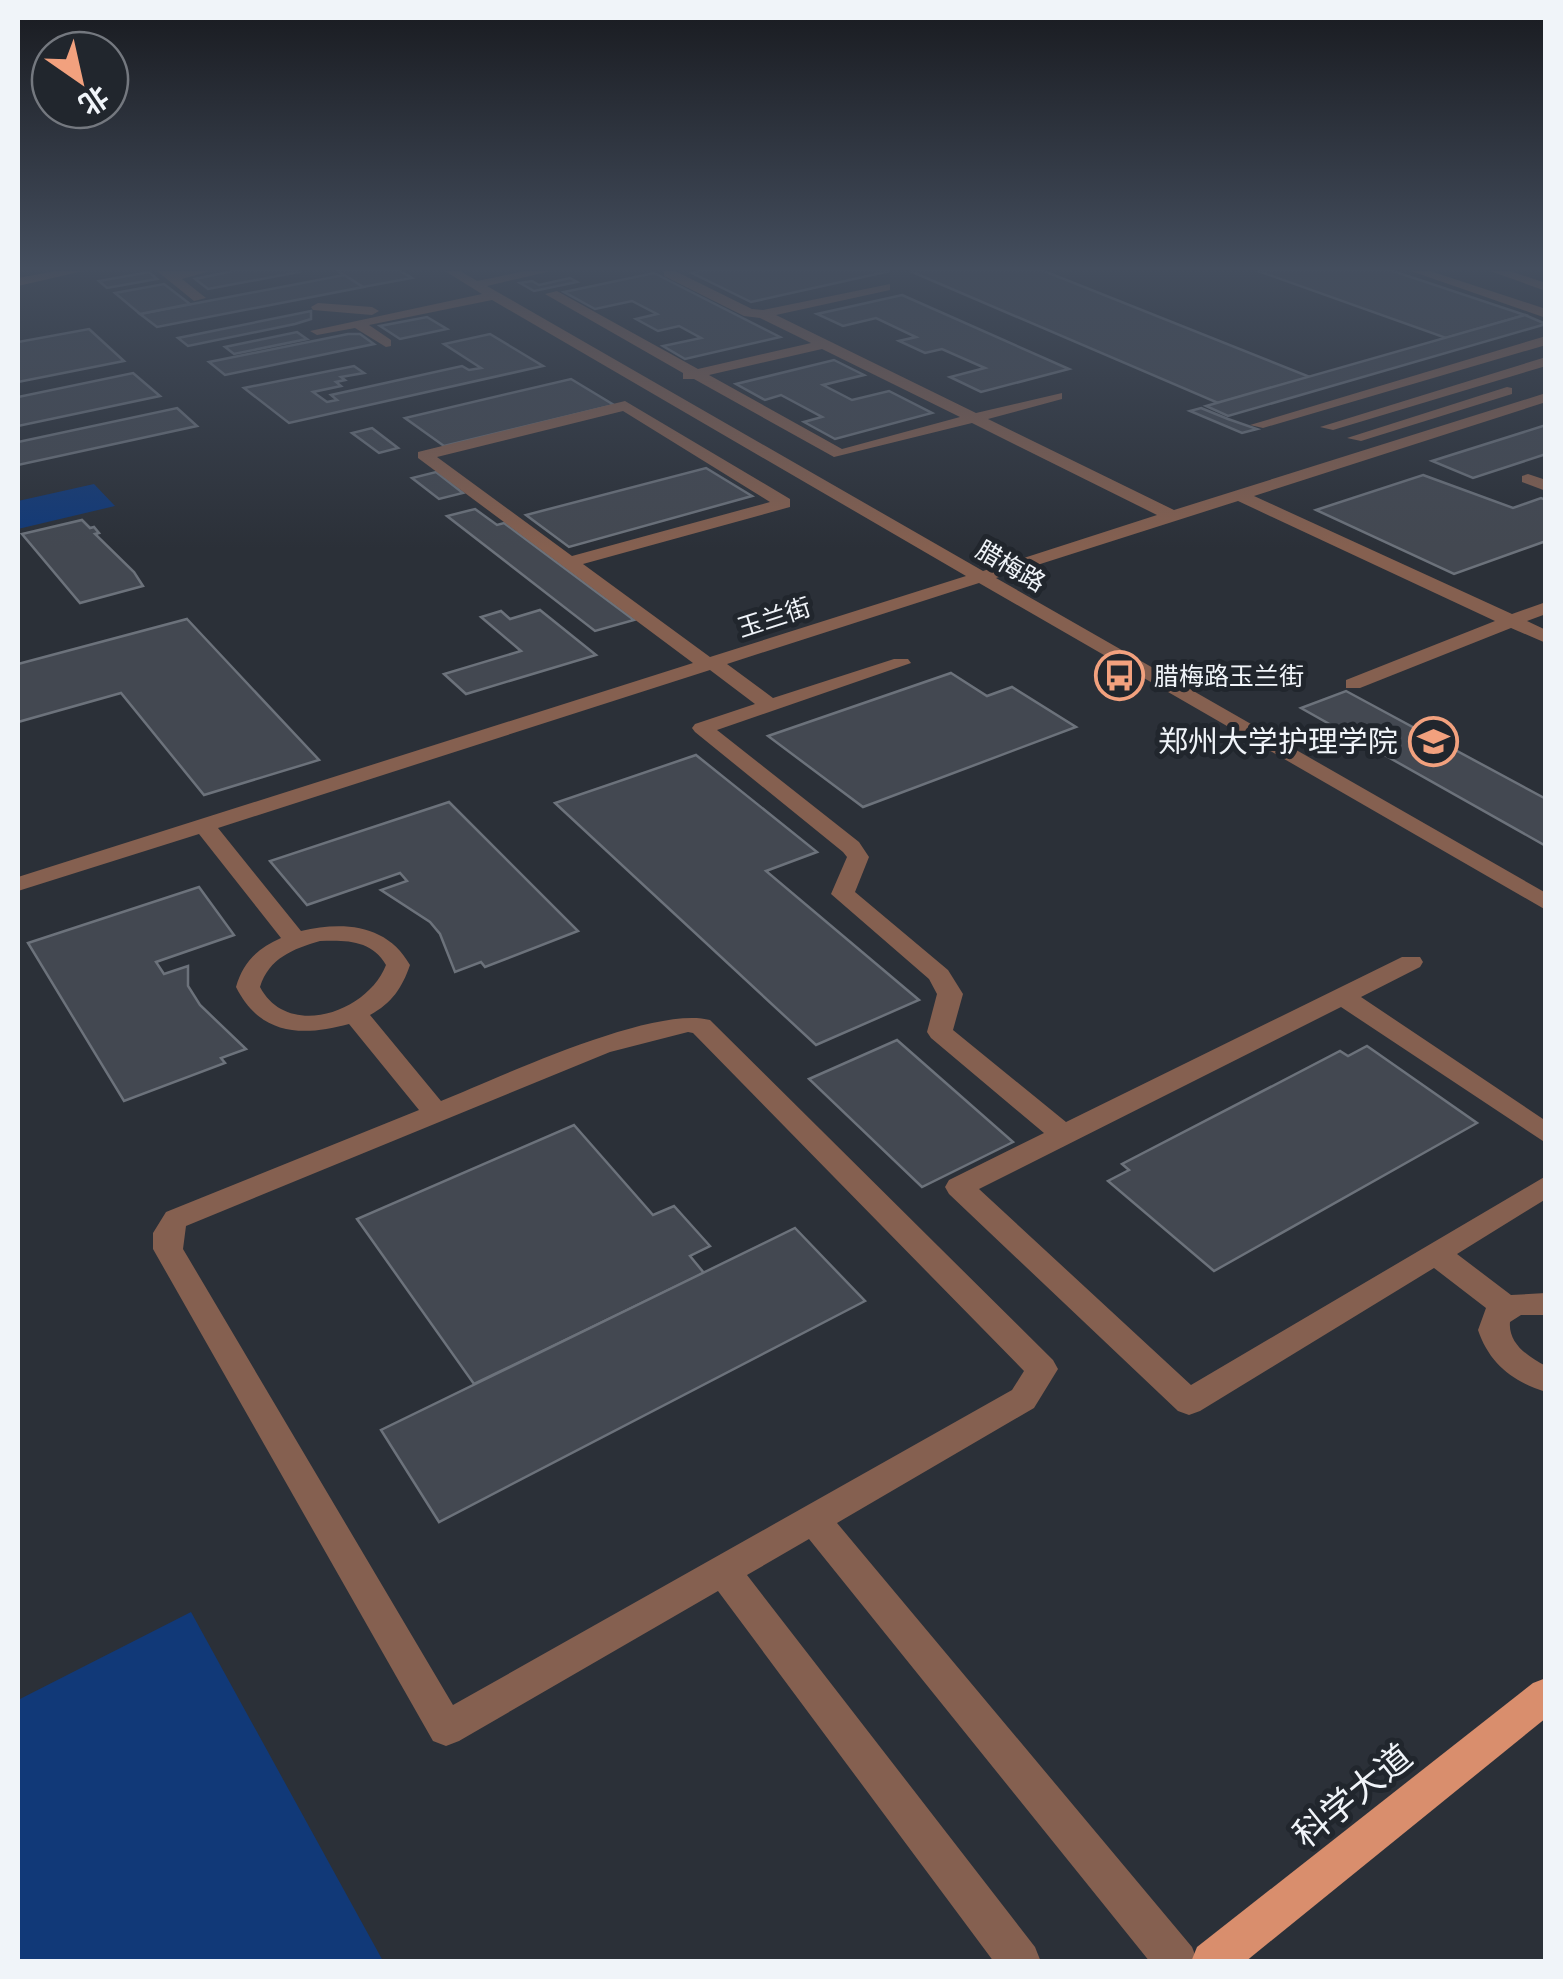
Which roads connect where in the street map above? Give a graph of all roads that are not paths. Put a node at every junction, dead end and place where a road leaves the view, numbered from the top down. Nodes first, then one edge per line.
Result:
1 (610, 363) edge
2 (677, 363) edge
3 (741, 363) edge
4 (863, 363) edge
5 (1473, 363) edge
6 (1538, 363) edge
7 (696, 374) junction
8 (1546, 379) edge
9 (648, 385) junction
10 (1057, 396) dead end
11 (1546, 397) edge
12 (1296, 414) junction
13 (974, 418) junction
14 (1258, 425) dead end
15 (1328, 427) junction
16 (1354, 438) junction
17 (1382, 449) junction
18 (1546, 472) edge
19 (1546, 486) edge
20 (1239, 495) junction
21 (1172, 516) junction
22 (570, 562) junction
23 (980, 577) junction
24 (1546, 607) edge
25 (1511, 621) junction
26 (1546, 637) edge
27 (901, 662) dead end
28 (710, 664) junction
29 (1354, 684) dead end
30 (770, 706) junction
31 (204, 825) junction
32 (18, 884) edge
33 (1546, 904) edge
34 (296, 940) junction
35 (1412, 962) dead end
36 (1342, 996) junction
37 (355, 1014) junction
38 (436, 1113) junction
39 (1064, 1134) junction
40 (1546, 1134) edge
41 (1546, 1186) edge
42 (1435, 1253) junction
43 (1546, 1304) edge
44 (1507, 1308) junction
45 (1546, 1380) edge
46 (813, 1519) junction
47 (723, 1570) junction
48 (1546, 1695) edge
49 (1020, 1962) edge
50 (1177, 1962) edge
51 (1212, 1962) edge

1 - 9 street, 腊梅路
2 - 7 street
3 - 7 street
4 - 13 street
5 - 12 street
6 - 15 street
7 - 9 street
7 - 13 street
8 - 16 street
9 - 23 street, 腊梅路
10 - 13 street
11 - 17 street, 玉兰街
12 - 14 street
12 - 15 street
13 - 21 street
15 - 16 street
16 - 17 street
17 - 20 street, 玉兰街
18 - 19 street
20 - 21 street, 玉兰街
20 - 25 street
21 - 23 street, 玉兰街
22 - 22 street
22 - 28 street
23 - 28 street, 玉兰街
23 - 33 street, 腊梅路
24 - 25 street
25 - 26 street
25 - 29 street
27 - 30 street
28 - 30 street
28 - 31 street, 玉兰街
30 - 39 street
31 - 32 street, 玉兰街
31 - 34 street
34 - 37 street
34 - 37 street
35 - 36 street
36 - 39 street
36 - 40 street
37 - 38 street
38 - 46 street
38 - 47 street
39 - 42 street
41 - 42 street
42 - 44 street
43 - 44 street
44 - 45 street
46 - 47 street
46 - 50 street
47 - 49 street
48 - 51 main road, 科学大道

